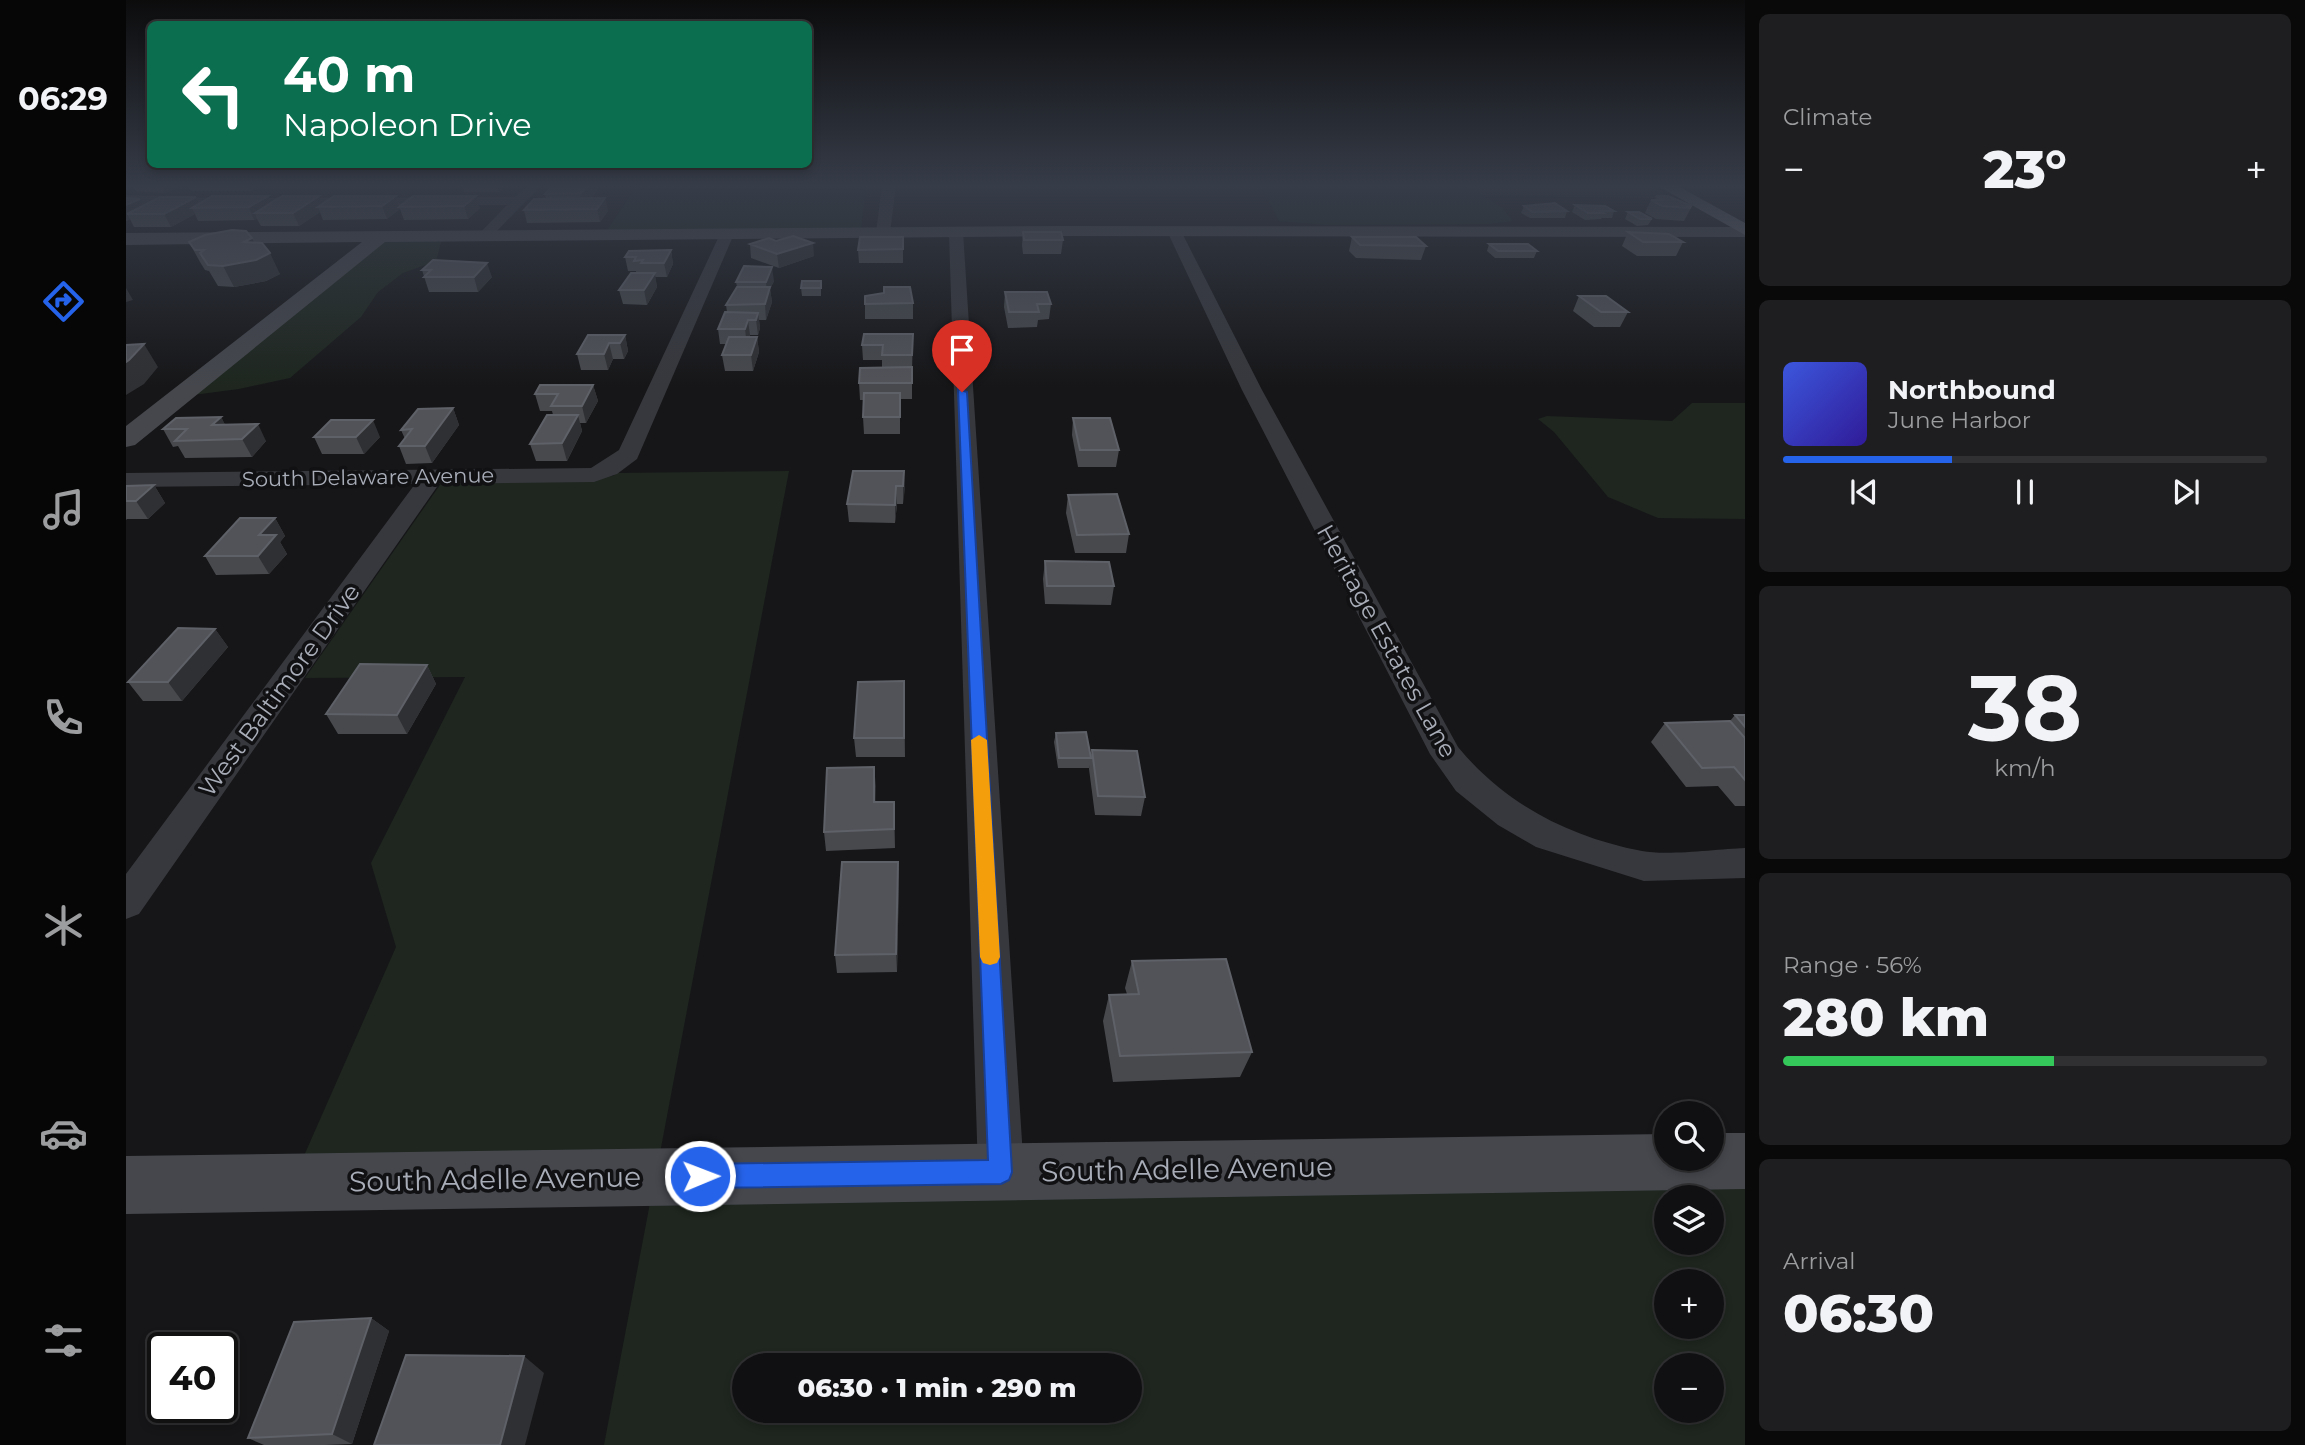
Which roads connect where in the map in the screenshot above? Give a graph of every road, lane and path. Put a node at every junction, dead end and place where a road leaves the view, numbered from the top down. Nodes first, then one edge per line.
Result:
1 (360, 252) edge
2 (719, 252) edge
3 (957, 252) edge
4 (1185, 252) edge
5 (126, 439) edge
6 (433, 476) junction
7 (126, 480) edge
8 (1745, 863) edge
9 (126, 903) edge
10 (1745, 1161) edge
11 (1001, 1172) junction
12 (126, 1185) edge

1 - 5 street
2 - 6 street, South Delaware Avenue
3 - 11 street
4 - 8 street, Heritage Estates Lane
6 - 7 street, South Delaware Avenue
6 - 9 street, West Baltimore Drive
10 - 11 street, South Adelle Avenue
11 - 12 street, South Adelle Avenue

